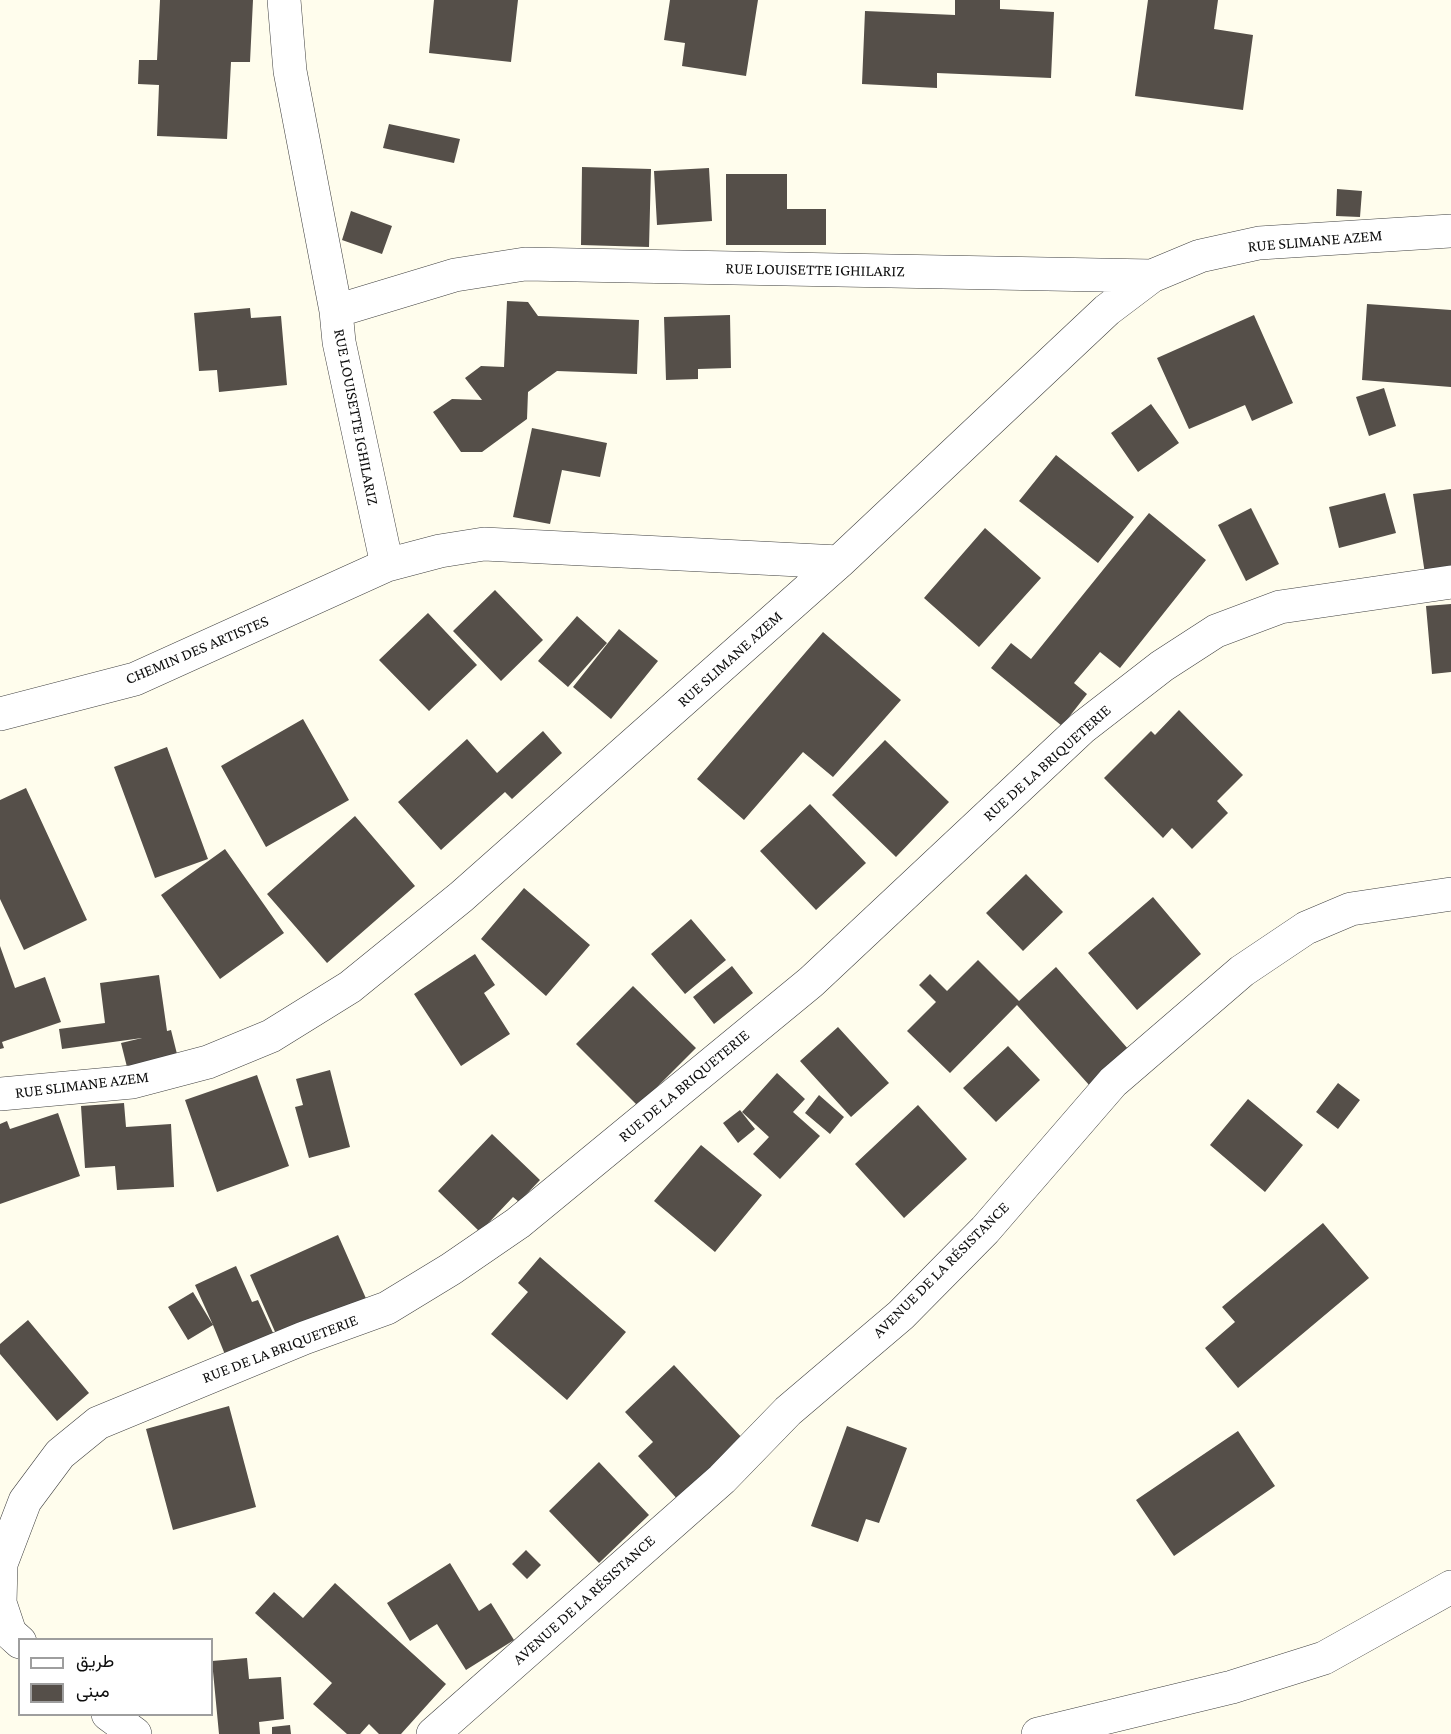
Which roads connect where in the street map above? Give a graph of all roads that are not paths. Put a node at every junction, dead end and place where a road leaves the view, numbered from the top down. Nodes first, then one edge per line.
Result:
1 (284, 0) edge
2 (1451, 231) edge
3 (1152, 276) junction
4 (336, 310) junction
5 (839, 562) junction
6 (387, 565) junction
7 (1451, 582) edge
8 (0, 714) edge
9 (1451, 894) edge
10 (0, 1094) edge
11 (1451, 1587) edge
12 (18, 1640) edge
13 (0, 1644) edge
14 (18, 1655) edge
15 (111, 1716) edge
16 (135, 1734) edge
17 (433, 1734) edge
18 (1038, 1734) edge

1 - 4 street
2 - 3 street, RUE SLIMANE AZEM
3 - 4 street, RUE LOUISETTE IGHILARIZ
3 - 5 street, RUE SLIMANE AZEM
4 - 6 street, RUE LOUISETTE IGHILARIZ
5 - 6 street
5 - 10 street, RUE SLIMANE AZEM
6 - 8 street, CHEMIN DES ARTISTES
7 - 12 street, RUE DE LA BRIQUETERIE
9 - 17 street, AVENUE DE LA RÉSISTANCE
11 - 18 street
13 - 14 street
15 - 16 street

